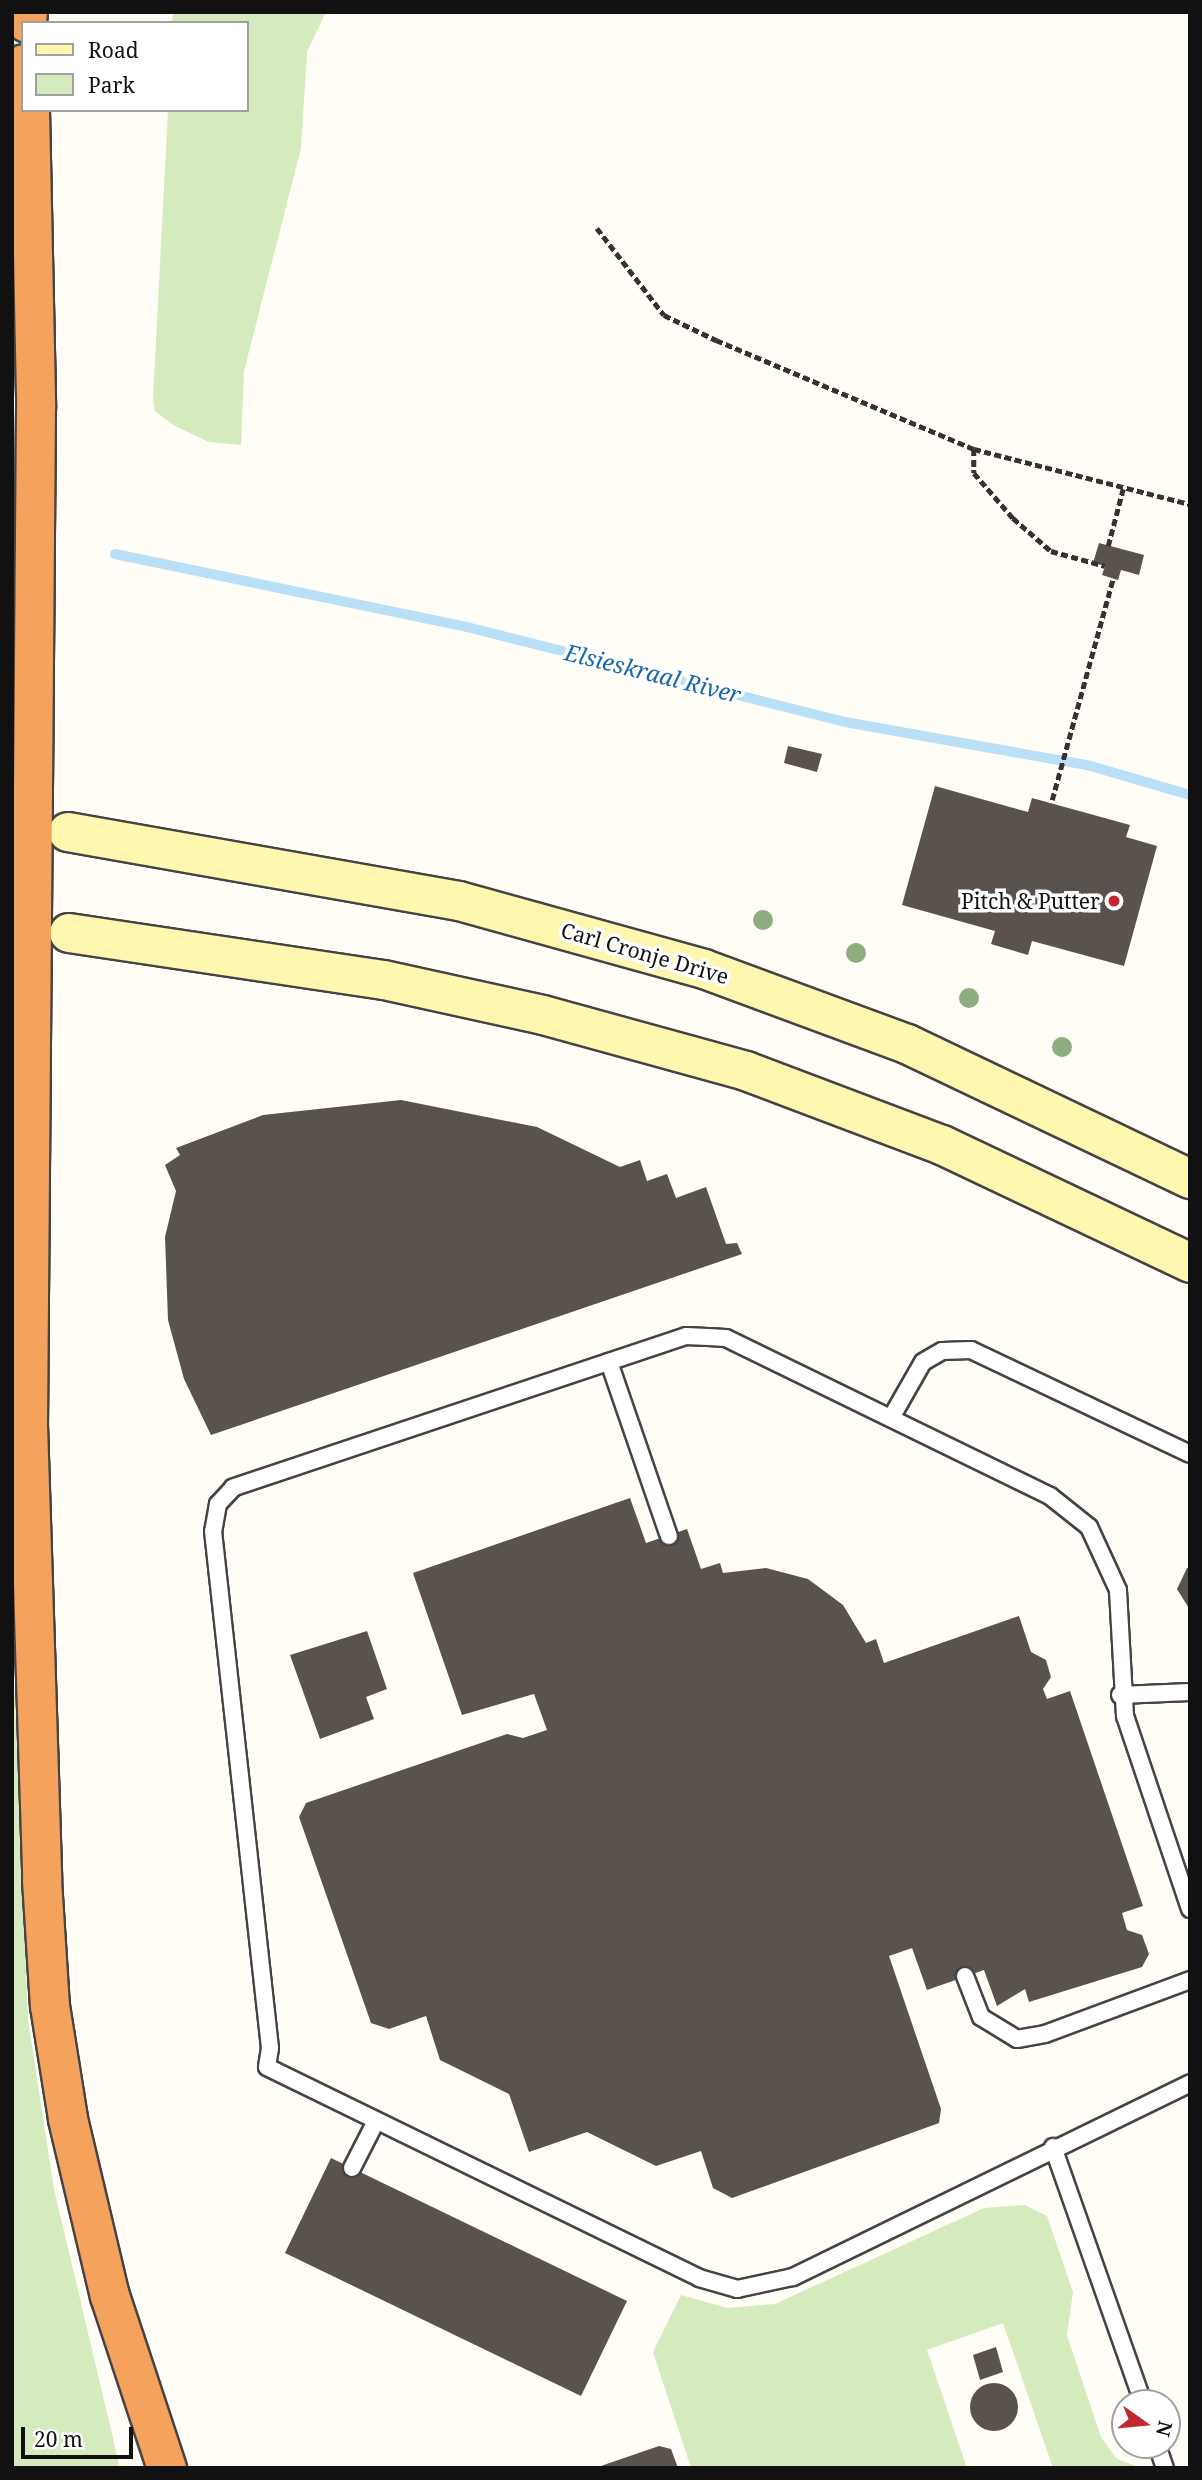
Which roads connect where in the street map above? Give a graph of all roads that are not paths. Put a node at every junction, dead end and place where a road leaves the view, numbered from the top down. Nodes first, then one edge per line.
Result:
1 (21, 84) edge
2 (30, 112) edge
3 (12, 175) edge
4 (68, 832) dead end
5 (69, 933) dead end
6 (1190, 1179) edge
7 (1190, 1263) edge
8 (609, 1362) junction
9 (891, 1418) junction
10 (1190, 1454) edge
11 (668, 1536) dead end
12 (1190, 1692) edge
13 (1120, 1695) junction
14 (1190, 1909) edge
15 (965, 1976) dead end
16 (1190, 1980) edge
17 (1190, 2083) edge
18 (376, 2120) junction
19 (1053, 2147) junction
20 (352, 2168) dead end
21 (1138, 2389) edge
22 (167, 2468) edge

1 - 3 highway
2 - 22 highway
4 - 6 main road, Carl Cronje Drive
5 - 7 main road
8 - 9 lane
8 - 11 lane
8 - 18 lane
9 - 10 lane
9 - 13 lane
12 - 13 lane
13 - 14 lane
15 - 16 lane
17 - 19 lane
18 - 19 lane
18 - 20 lane
19 - 21 lane

